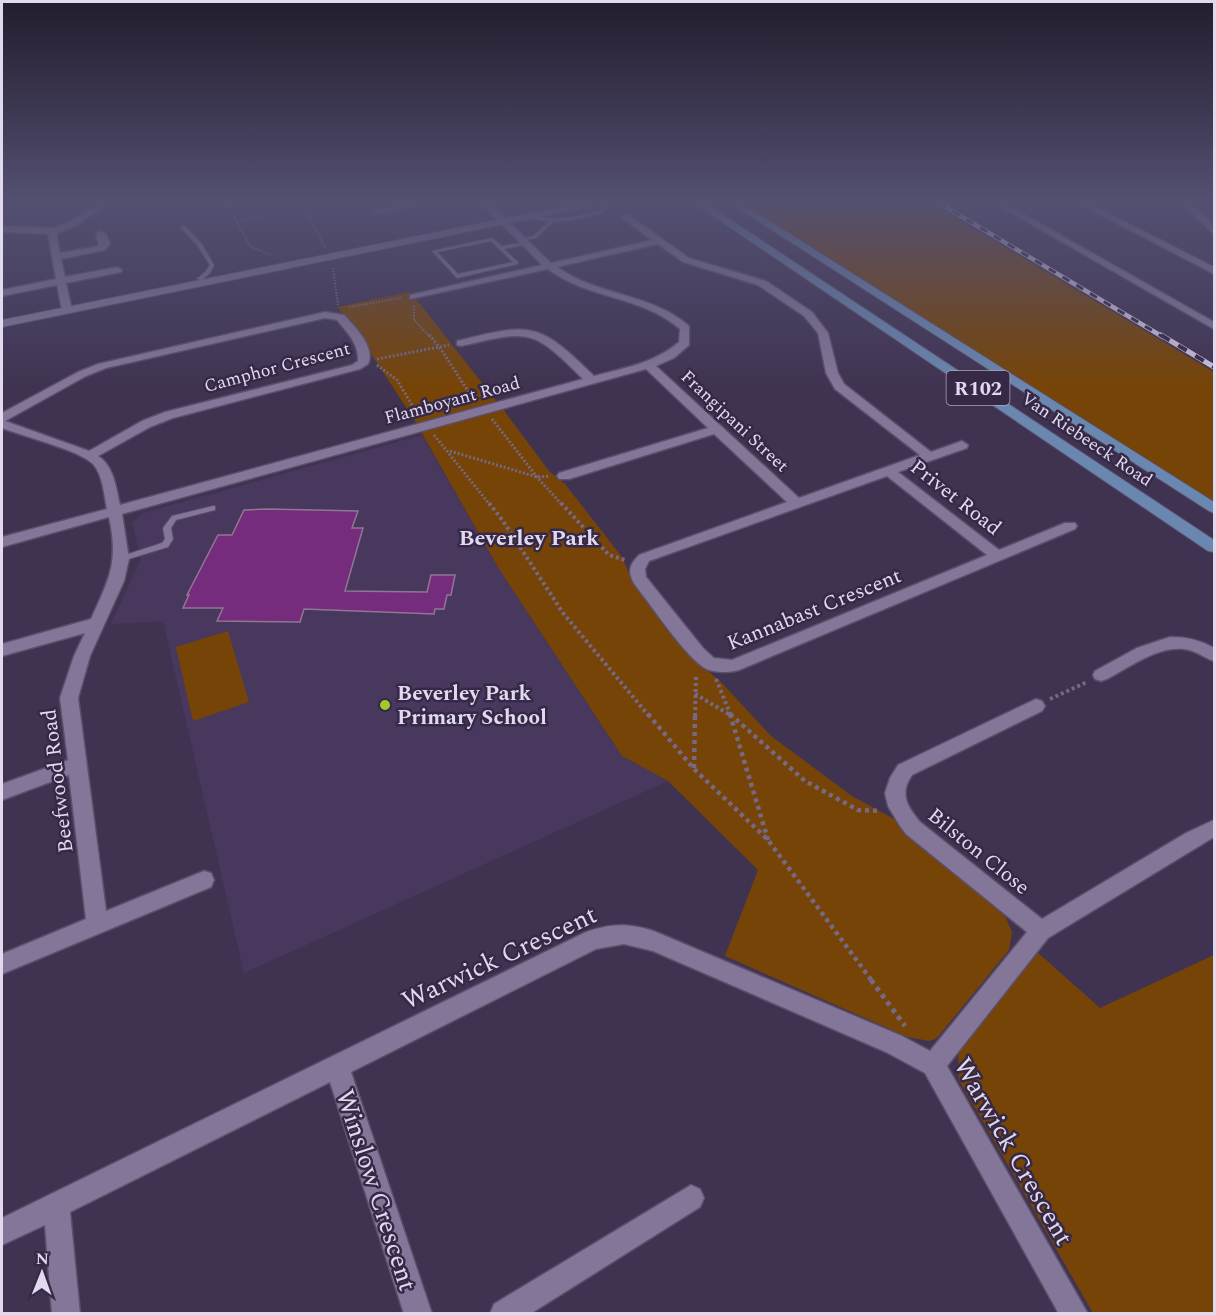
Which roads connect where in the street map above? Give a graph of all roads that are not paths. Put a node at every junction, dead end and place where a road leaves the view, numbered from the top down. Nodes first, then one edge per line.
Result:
1 (57, 264) edge
2 (212, 264) edge
3 (290, 264) edge
4 (446, 264) edge
5 (510, 264) edge
6 (547, 264) edge
7 (548, 264) edge
8 (696, 264) edge
9 (793, 264) edge
10 (833, 264) edge
11 (1107, 264) edge
12 (117, 270) dead end
13 (200, 279) dead end
14 (60, 282) junction
15 (2, 290) edge
16 (414, 297) road end
17 (67, 310) junction
18 (2, 324) edge
19 (1215, 326) edge
20 (461, 343) road end
21 (966, 349) junction
22 (933, 357) junction
23 (648, 365) junction
24 (591, 380) junction
25 (2, 418) edge
26 (2, 424) edge
27 (716, 429) junction
28 (962, 445) dead end
29 (89, 456) junction
30 (930, 457) junction
31 (888, 471) junction
32 (564, 476) road end
33 (796, 503) junction
34 (213, 508) dead end
35 (1215, 508) edge
36 (115, 511) junction
37 (1070, 526) dead end
38 (2, 542) edge
39 (1215, 547) edge
40 (998, 556) junction
41 (122, 559) junction
42 (98, 623) junction
43 (2, 650) edge
44 (1215, 655) edge
45 (1101, 675) road end
46 (1036, 706) road end
47 (77, 764) junction
48 (2, 792) edge
49 (1215, 828) edge
50 (204, 880) dead end
51 (98, 924) junction
52 (1041, 931) junction
53 (2, 964) edge
54 (933, 1065) junction
55 (337, 1066) junction
56 (691, 1198) dead end
57 (56, 1205) junction
58 (2, 1232) edge
59 (66, 1314) edge
60 (418, 1314) edge
61 (504, 1314) edge
62 (1074, 1314) edge

1 - 14 street
2 - 13 lane
3 - 17 street
4 - 5 lane
6 - 16 street
7 - 23 street, Flamboyant Road
8 - 30 street
9 - 22 main road, Van Riebeeck Road / R102
10 - 21 main road, Van Riebeeck Road / R102
11 - 19 street
12 - 14 street
14 - 15 street
14 - 17 street
17 - 18 street
20 - 24 street
21 - 22 main road
21 - 35 main road, Van Riebeeck Road / R102
22 - 39 main road, Van Riebeeck Road / R102
23 - 24 street, Flamboyant Road
23 - 27 street, Frangipani Street
24 - 36 street, Flamboyant Road
25 - 29 street, Camphor Crescent
26 - 29 street
27 - 32 street
27 - 33 street, Frangipani Street
28 - 30 street
29 - 36 street, Beefwood Road
30 - 31 street
31 - 33 street
31 - 40 street, Privet Road
33 - 40 street, Kannabast Crescent
34 - 41 lane
36 - 38 street, Flamboyant Road
36 - 41 street, Beefwood Road
37 - 40 street, Kannabast Crescent
41 - 42 street, Beefwood Road
42 - 43 street
42 - 47 street, Beefwood Road
44 - 45 street
46 - 52 street, Bilston Close
47 - 48 street
47 - 51 street, Beefwood Road
49 - 52 street
50 - 51 street
51 - 53 street
52 - 54 street
54 - 55 street, Warwick Crescent
54 - 62 street, Warwick Crescent
55 - 57 street, Warwick Crescent
55 - 60 street, Winslow Crescent
56 - 61 street
57 - 58 street, Warwick Crescent
57 - 59 street

